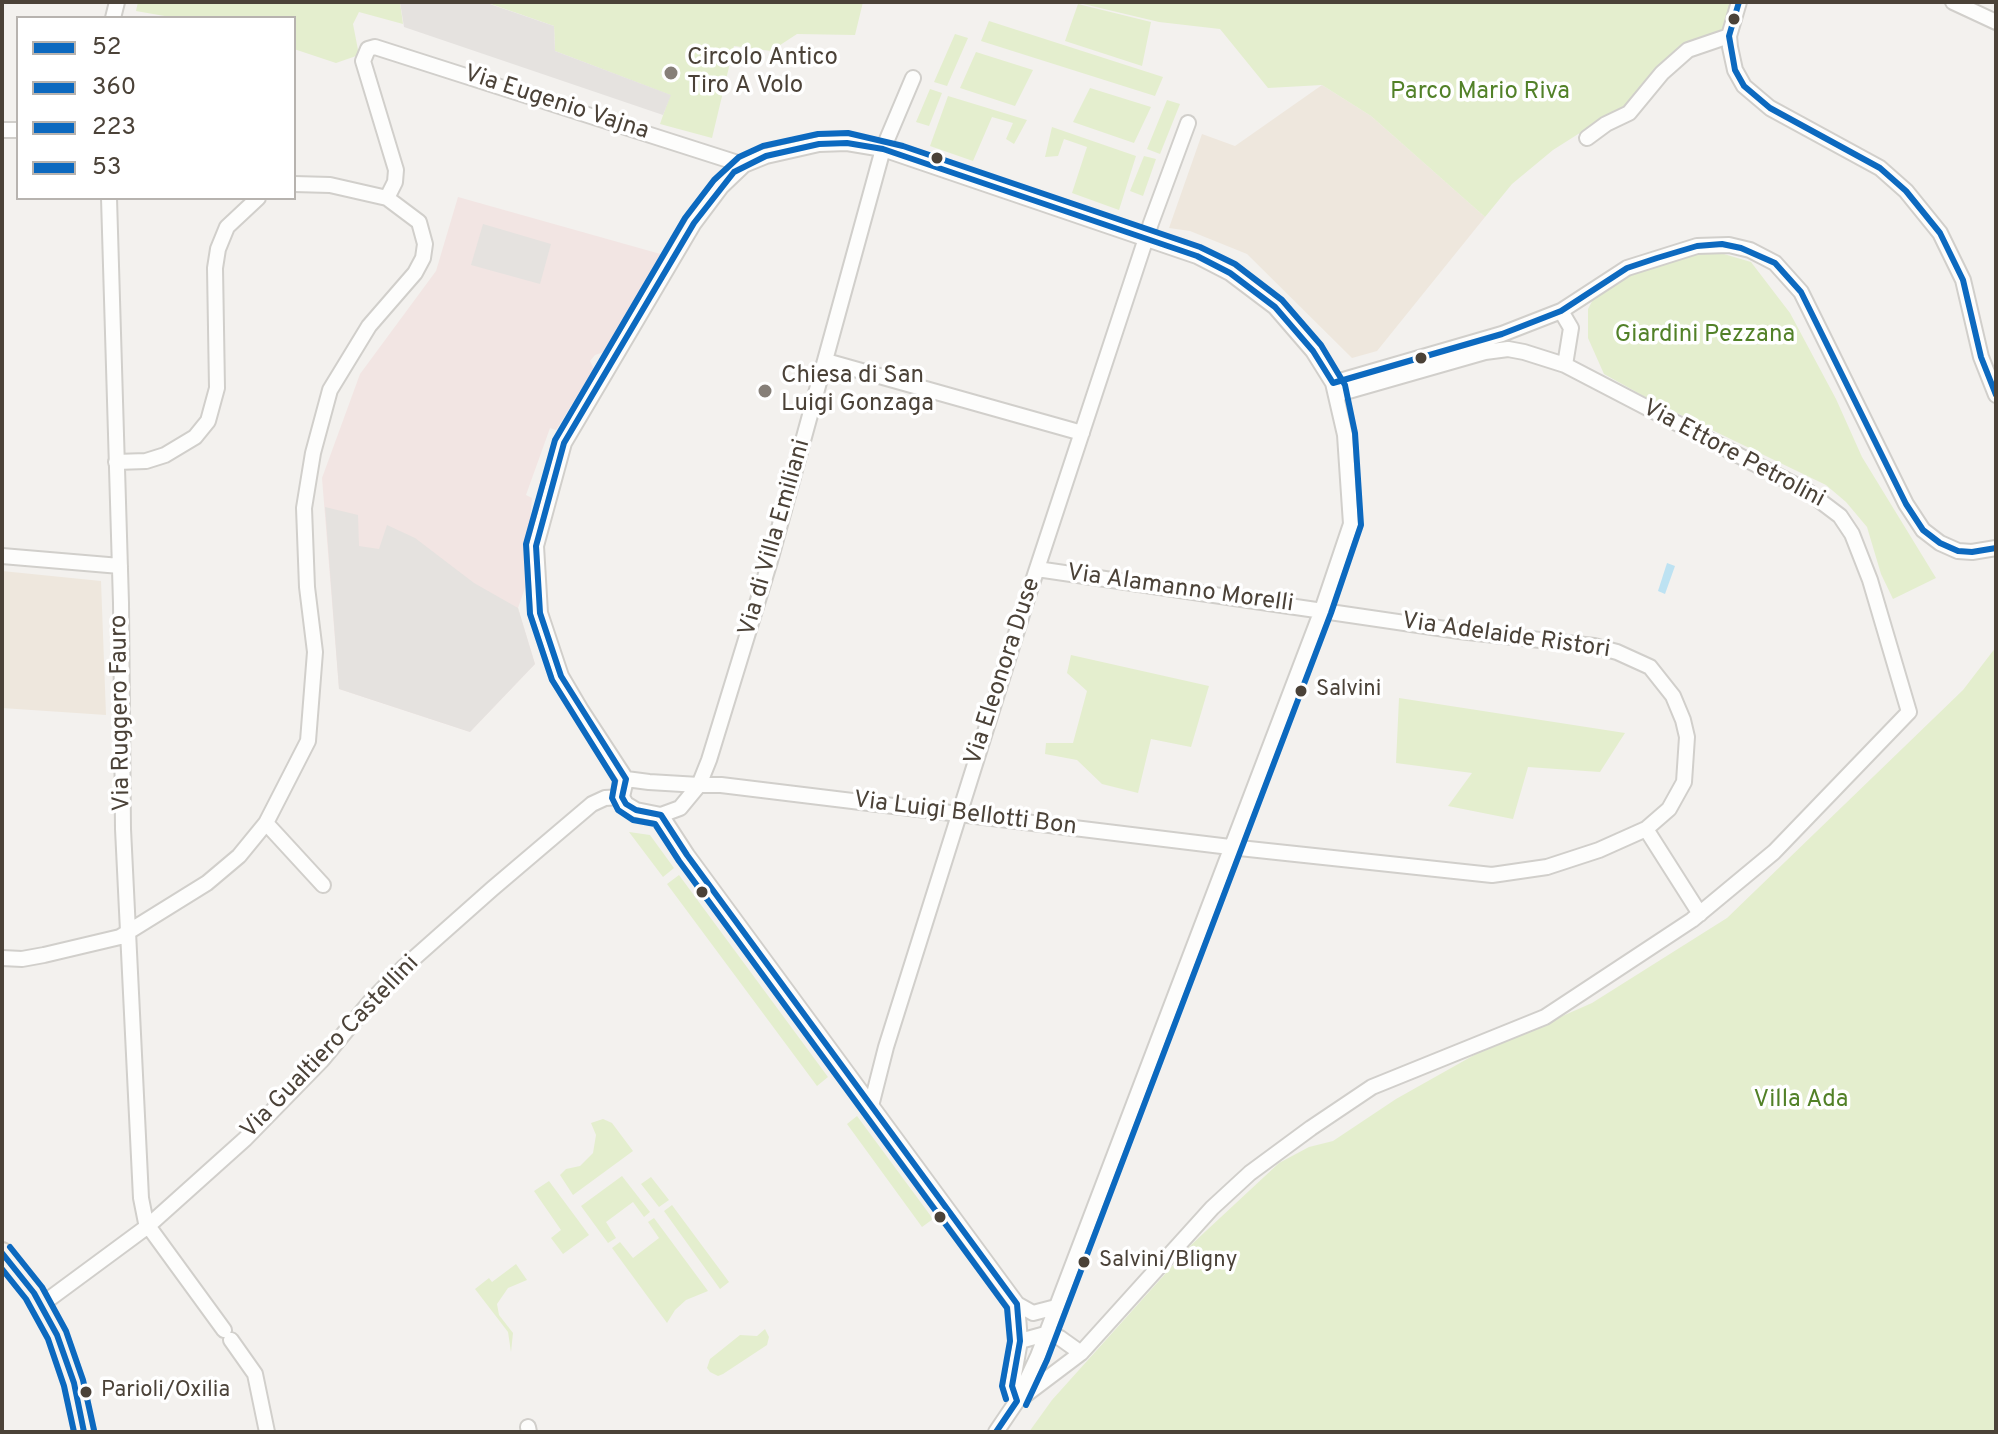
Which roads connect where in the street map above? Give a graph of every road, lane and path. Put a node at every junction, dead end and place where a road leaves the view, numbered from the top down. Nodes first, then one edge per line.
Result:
1 (1739, 2) edge
2 (1953, 2) edge
3 (1996, 22) edge
4 (1729, 36) junction
5 (913, 78) dead end
6 (1188, 123) dead end
7 (1587, 138) dead end
8 (883, 149) junction
9 (744, 165) junction
10 (296, 184) edge
11 (387, 198) junction
12 (109, 200) edge
13 (256, 200) edge
14 (1146, 240) junction
15 (1561, 311) junction
16 (1502, 334) junction
17 (1508, 349) junction
18 (826, 361) junction
19 (1565, 365) junction
20 (1336, 389) junction
21 (1996, 395) edge
22 (1082, 433) junction
23 (116, 462) junction
24 (1996, 548) edge
25 (2, 556) edge
26 (120, 566) junction
27 (1037, 569) junction
28 (1322, 610) junction
29 (626, 779) junction
30 (699, 785) junction
31 (622, 797) junction
32 (661, 815) junction
33 (959, 815) junction
34 (266, 823) junction
35 (1646, 829) junction
36 (1230, 847) junction
37 (323, 885) dead end
38 (1700, 914) junction
39 (128, 933) junction
40 (2, 958) edge
41 (871, 1106) junction
42 (148, 1226) junction
43 (2, 1253) edge
44 (1017, 1304) junction
45 (41, 1305) junction
46 (1056, 1307) junction
47 (1047, 1333) junction
48 (1020, 1341) junction
49 (1081, 1353) junction
50 (1017, 1401) junction
51 (84, 1432) edge
52 (267, 1432) edge
53 (996, 1432) edge

1 - 4 street
2 - 3 street
4 - 7 street
4 - 21 street
5 - 8 street, Via di Villa Emiliani
6 - 14 street, Via Eleonora Duse
8 - 9 street
8 - 14 street
8 - 18 street, Via di Villa Emiliani
9 - 11 street, Via Eugenio Vajna
9 - 29 street
10 - 11 street
11 - 34 street
12 - 23 street, Via Ruggero Fauro
13 - 23 street
14 - 20 street
14 - 22 street, Via Eleonora Duse
15 - 16 street
15 - 19 street
15 - 24 street
16 - 17 street
16 - 20 street
17 - 19 street
17 - 20 street
18 - 22 street
18 - 30 street, Via di Villa Emiliani
19 - 38 street, Via Ettore Petrolini
20 - 28 street
22 - 27 street, Via Eleonora Duse
23 - 26 street, Via Ruggero Fauro
25 - 26 street
26 - 39 street, Via Ruggero Fauro
27 - 28 street, Via Alamanno Morelli
27 - 33 street, Via Eleonora Duse
28 - 35 street, Via Adelaide Ristori
28 - 36 street
29 - 30 street, Via Luigi Bellotti Bon
29 - 31 street
30 - 32 street
30 - 33 street, Via Luigi Bellotti Bon
31 - 32 street
31 - 42 street, Via Gualtiero Castellini
32 - 41 street
33 - 36 street, Via Luigi Bellotti Bon
33 - 41 street, Via Eleonora Duse
34 - 37 street
34 - 39 street
35 - 36 street, Via Adelaide Ristori
35 - 38 street
36 - 46 street
38 - 49 street
39 - 40 street
39 - 42 street, Via Ruggero Fauro
41 - 44 street
42 - 45 street, Via Gualtiero Castellini
42 - 52 street
43 - 45 main road
44 - 46 street
44 - 48 street
45 - 51 main road
46 - 47 street
47 - 48 street
47 - 49 street
47 - 50 street
48 - 50 street
49 - 50 street
50 - 53 street

